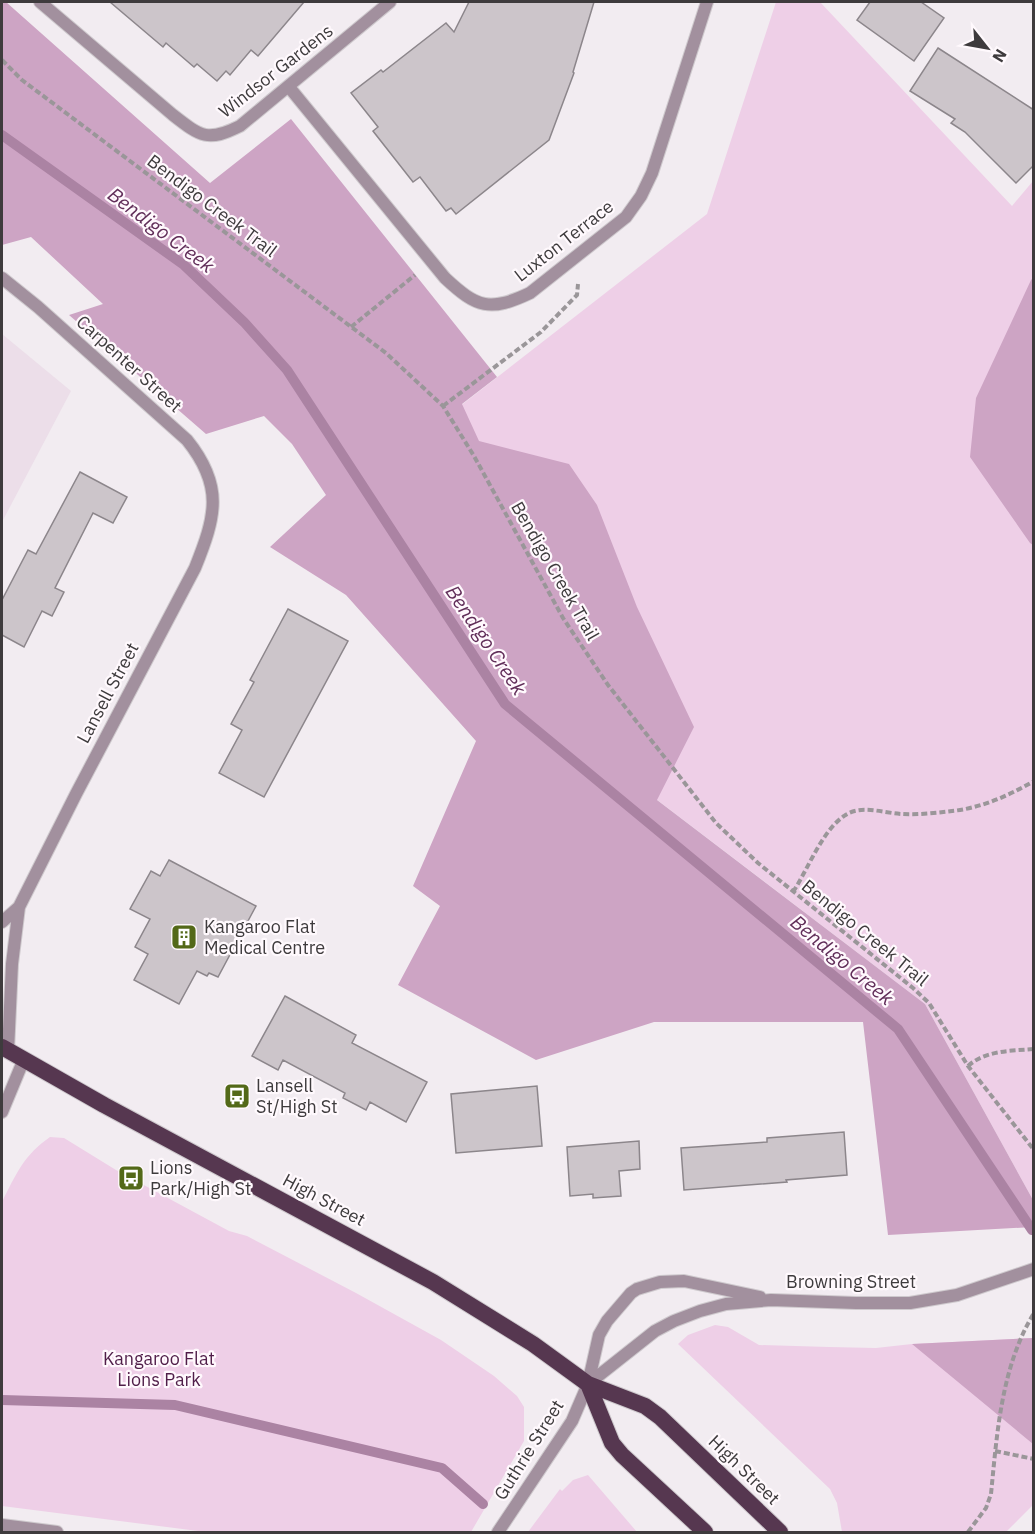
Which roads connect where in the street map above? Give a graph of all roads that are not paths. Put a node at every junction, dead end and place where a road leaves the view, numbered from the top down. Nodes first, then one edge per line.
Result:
1 (40, 2) edge
2 (390, 2) edge
3 (707, 2) edge
4 (290, 87) junction
5 (2, 278) edge
6 (213, 492) joint
7 (19, 907) junction
8 (2, 922) edge
9 (5, 1049) edge
10 (24, 1059) junction
11 (2, 1112) edge
12 (1034, 1269) edge
13 (771, 1299) junction
14 (588, 1384) junction
15 (2, 1525) edge
16 (57, 1533) edge
17 (498, 1533) edge
18 (705, 1533) edge
19 (780, 1533) edge

1 - 4 street, Windsor Gardens
2 - 4 street, Windsor Gardens
3 - 4 street, Luxton Terrace
5 - 6 street, Carpenter Street
6 - 7 street, Lansell Street
7 - 8 street, Lansell Street
7 - 9 street, Lansell Street
9 - 10 highway, High Street
10 - 11 street
10 - 14 highway, High Street
12 - 13 street, Browning Street
13 - 14 street, Browning Street
13 - 14 street, Browning Street
14 - 17 street, Guthrie Street
14 - 18 highway
14 - 19 highway, High Street
15 - 16 street

